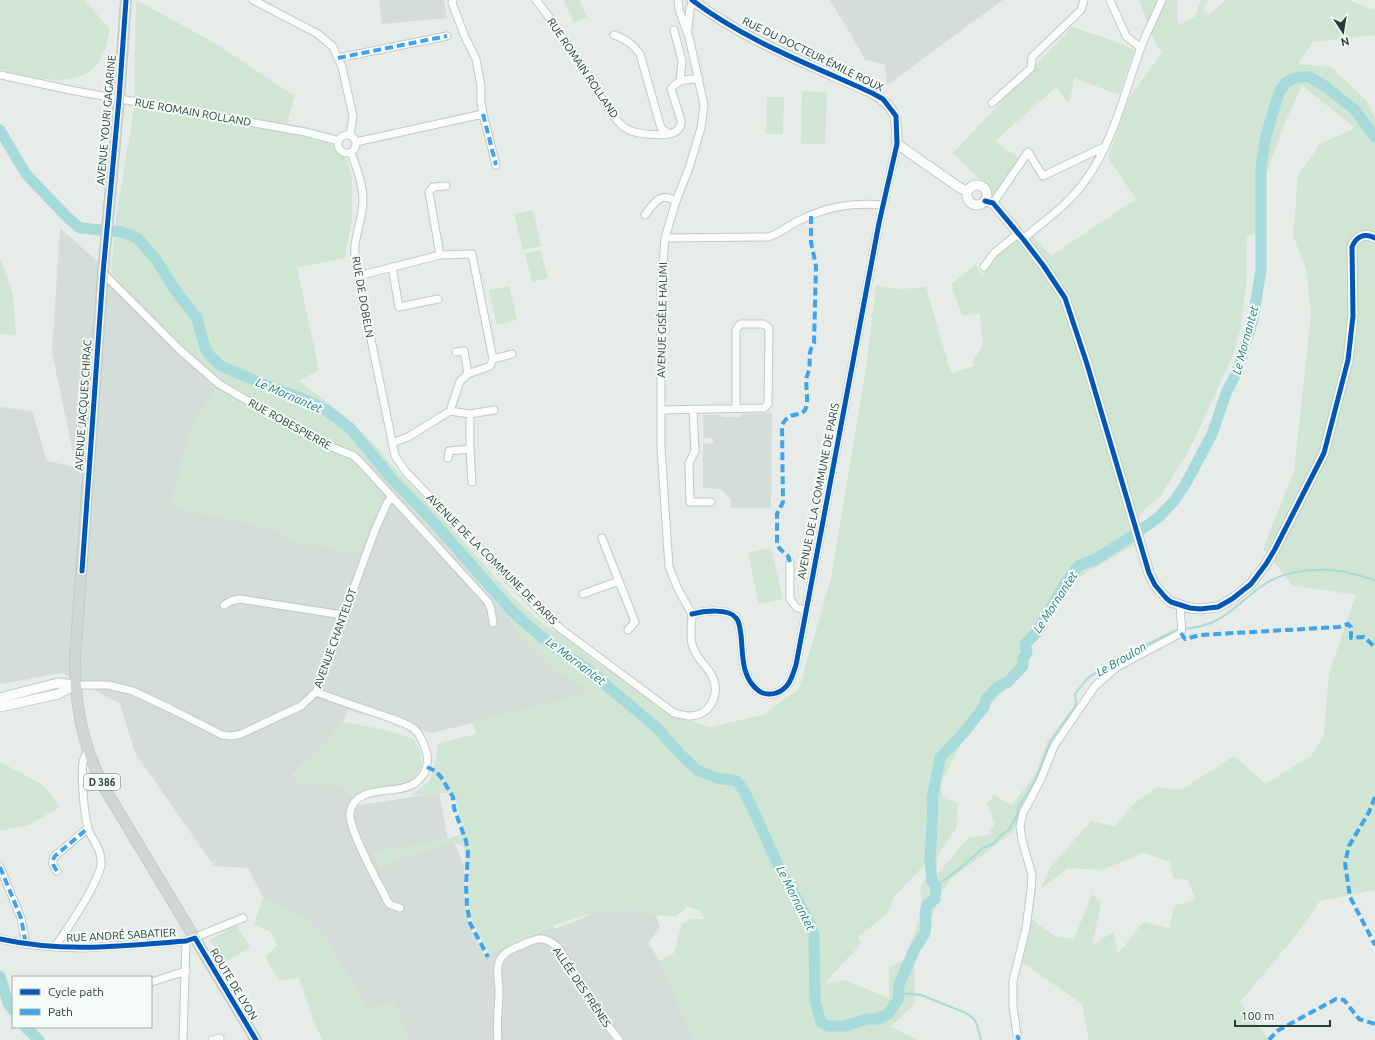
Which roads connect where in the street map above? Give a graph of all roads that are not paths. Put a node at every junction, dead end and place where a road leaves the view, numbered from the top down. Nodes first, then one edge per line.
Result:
1 (126, 0) edge
2 (253, 0) edge
3 (453, 0) edge
4 (536, 0) edge
5 (678, 0) edge
6 (1084, 0) edge
7 (1110, 0) edge
8 (1162, 0) edge
9 (692, 3) edge
10 (679, 10) junction
11 (688, 29) junction
12 (674, 30) dead end
13 (614, 35) dead end
14 (447, 36) dead end
15 (1141, 48) junction
16 (338, 58) junction
17 (0, 75) edge
18 (699, 79) junction
19 (680, 81) junction
20 (119, 99) junction
21 (992, 103) dead end
22 (483, 114) junction
23 (669, 134) junction
24 (350, 136) junction
25 (339, 141) junction
26 (356, 142) junction
27 (897, 144) junction
28 (1106, 146) junction
29 (351, 152) junction
30 (496, 164) dead end
31 (446, 186) dead end
32 (968, 191) junction
33 (676, 201) junction
34 (989, 202) junction
35 (883, 205) junction
36 (645, 215) dead end
37 (1021, 236) junction
38 (665, 238) junction
39 (1375, 238) edge
40 (105, 241) joint
41 (440, 255) junction
42 (392, 267) junction
43 (984, 268) dead end
44 (103, 273) junction
45 (358, 276) junction
46 (438, 299) dead end
47 (456, 352) dead end
48 (512, 354) dead end
49 (493, 359) junction
50 (468, 374) junction
51 (736, 408) junction
52 (494, 410) dead end
53 (661, 410) junction
54 (693, 410) junction
55 (450, 411) junction
56 (470, 414) junction
57 (392, 443) junction
58 (470, 449) junction
59 (448, 458) dead end
60 (472, 482) dead end
61 (392, 497) junction
62 (711, 502) dead end
63 (602, 538) dead end
64 (790, 562) dead end
65 (619, 581) junction
66 (583, 594) dead end
67 (224, 605) dead end
68 (1181, 606) junction
69 (806, 611) junction
70 (692, 614) junction
71 (343, 615) junction
72 (493, 622) dead end
73 (628, 630) dead end
74 (75, 685) junction
75 (40, 688) junction
76 (316, 692) junction
77 (4, 697) edge
78 (42, 698) junction
79 (0, 707) edge
80 (88, 750) junction
81 (88, 828) junction
82 (0, 867) edge
83 (57, 871) dead end
84 (400, 908) dead end
85 (243, 918) dead end
86 (0, 939) edge
87 (191, 940) junction
88 (26, 944) junction
89 (55, 948) junction
90 (186, 971) junction
91 (152, 982) edge
92 (1017, 1034) dead end
93 (220, 1038) dead end
94 (182, 1040) edge
95 (212, 1040) edge
96 (256, 1040) edge
97 (498, 1040) edge
98 (619, 1040) edge

1 - 20 main road, AVENUE YOURI GAGARINE / D 386
2 - 16 street
3 - 22 street
4 - 23 street, RUE ROMAIN ROLLAND
5 - 10 street, AVENUE GISÈLE HALIMI
6 - 21 street
7 - 15 street
8 - 15 street
9 - 10 street
9 - 11 street, AVENUE GISÈLE HALIMI
9 - 27 street, RUE DU DOCTEUR ÉMILE ROUX
10 - 11 street, AVENUE GISÈLE HALIMI
11 - 18 street, AVENUE GISÈLE HALIMI
12 - 19 street
13 - 23 street
14 - 16 street
15 - 28 street
16 - 24 street
17 - 20 street, RUE ROMAIN ROLLAND
18 - 19 street
18 - 33 street, AVENUE GISÈLE HALIMI
19 - 23 street
20 - 25 street, RUE ROMAIN ROLLAND
20 - 40 main road, AVENUE YOURI GAGARINE / D 386
22 - 26 street
22 - 30 street
24 - 25 street
24 - 26 street
25 - 29 street
26 - 29 street
27 - 32 street
27 - 35 street, AVENUE DE LA COMMUNE DE PARIS
28 - 34 street
28 - 37 street
29 - 45 street, RUE DE DOBELN
31 - 41 street
32 - 34 street
32 - 34 street
33 - 36 street
33 - 38 street, AVENUE GISÈLE HALIMI
34 - 37 street
35 - 38 street
35 - 69 street, AVENUE DE LA COMMUNE DE PARIS
37 - 43 street
37 - 68 street
38 - 53 street, AVENUE GISÈLE HALIMI
39 - 68 street
40 - 44 main road, AVENUE JACQUES CHIRAC / D 386
41 - 42 street
41 - 49 street
42 - 45 street
42 - 46 street
44 - 61 street, RUE ROBESPIERRE
44 - 74 main road, AVENUE JACQUES CHIRAC / D 386
45 - 57 street, RUE DE DOBELN
47 - 50 street
48 - 49 street
49 - 50 street
50 - 55 street
51 - 51 street
51 - 54 street
52 - 56 street
53 - 54 street
53 - 70 street, AVENUE GISÈLE HALIMI
54 - 62 street
55 - 56 street
55 - 57 street
56 - 58 street
57 - 70 street, AVENUE DE LA COMMUNE DE PARIS
58 - 59 street
58 - 60 street
61 - 71 street, AVENUE CHANTELOT
61 - 72 street, RUE ROBESPIERRE
63 - 65 street
64 - 69 street
65 - 66 street
65 - 73 street
67 - 71 street
68 - 92 street
69 - 70 street, AVENUE DE LA COMMUNE DE PARIS
71 - 76 street, AVENUE CHANTELOT
74 - 75 street
74 - 76 street, AVENUE CHANTELOT
74 - 78 street
74 - 80 main road, AVENUE JACQUES CHIRAC / D 386
75 - 77 street
75 - 78 street
76 - 84 street
78 - 79 street
80 - 81 street
80 - 87 main road, AVENUE JACQUES CHIRAC / D 386
81 - 83 street
81 - 89 street
82 - 88 street
85 - 87 street, RUE ANDRÉ SABATIER
86 - 88 street, RUE ANDRÉ SABATIER
87 - 89 street, RUE ANDRÉ SABATIER
87 - 90 street
87 - 96 main road, ROUTE DE LYON / D 386
88 - 89 street, RUE ANDRÉ SABATIER
90 - 91 street
90 - 94 street
93 - 95 street
97 - 98 street, ALLÉE DES FRÊNES

